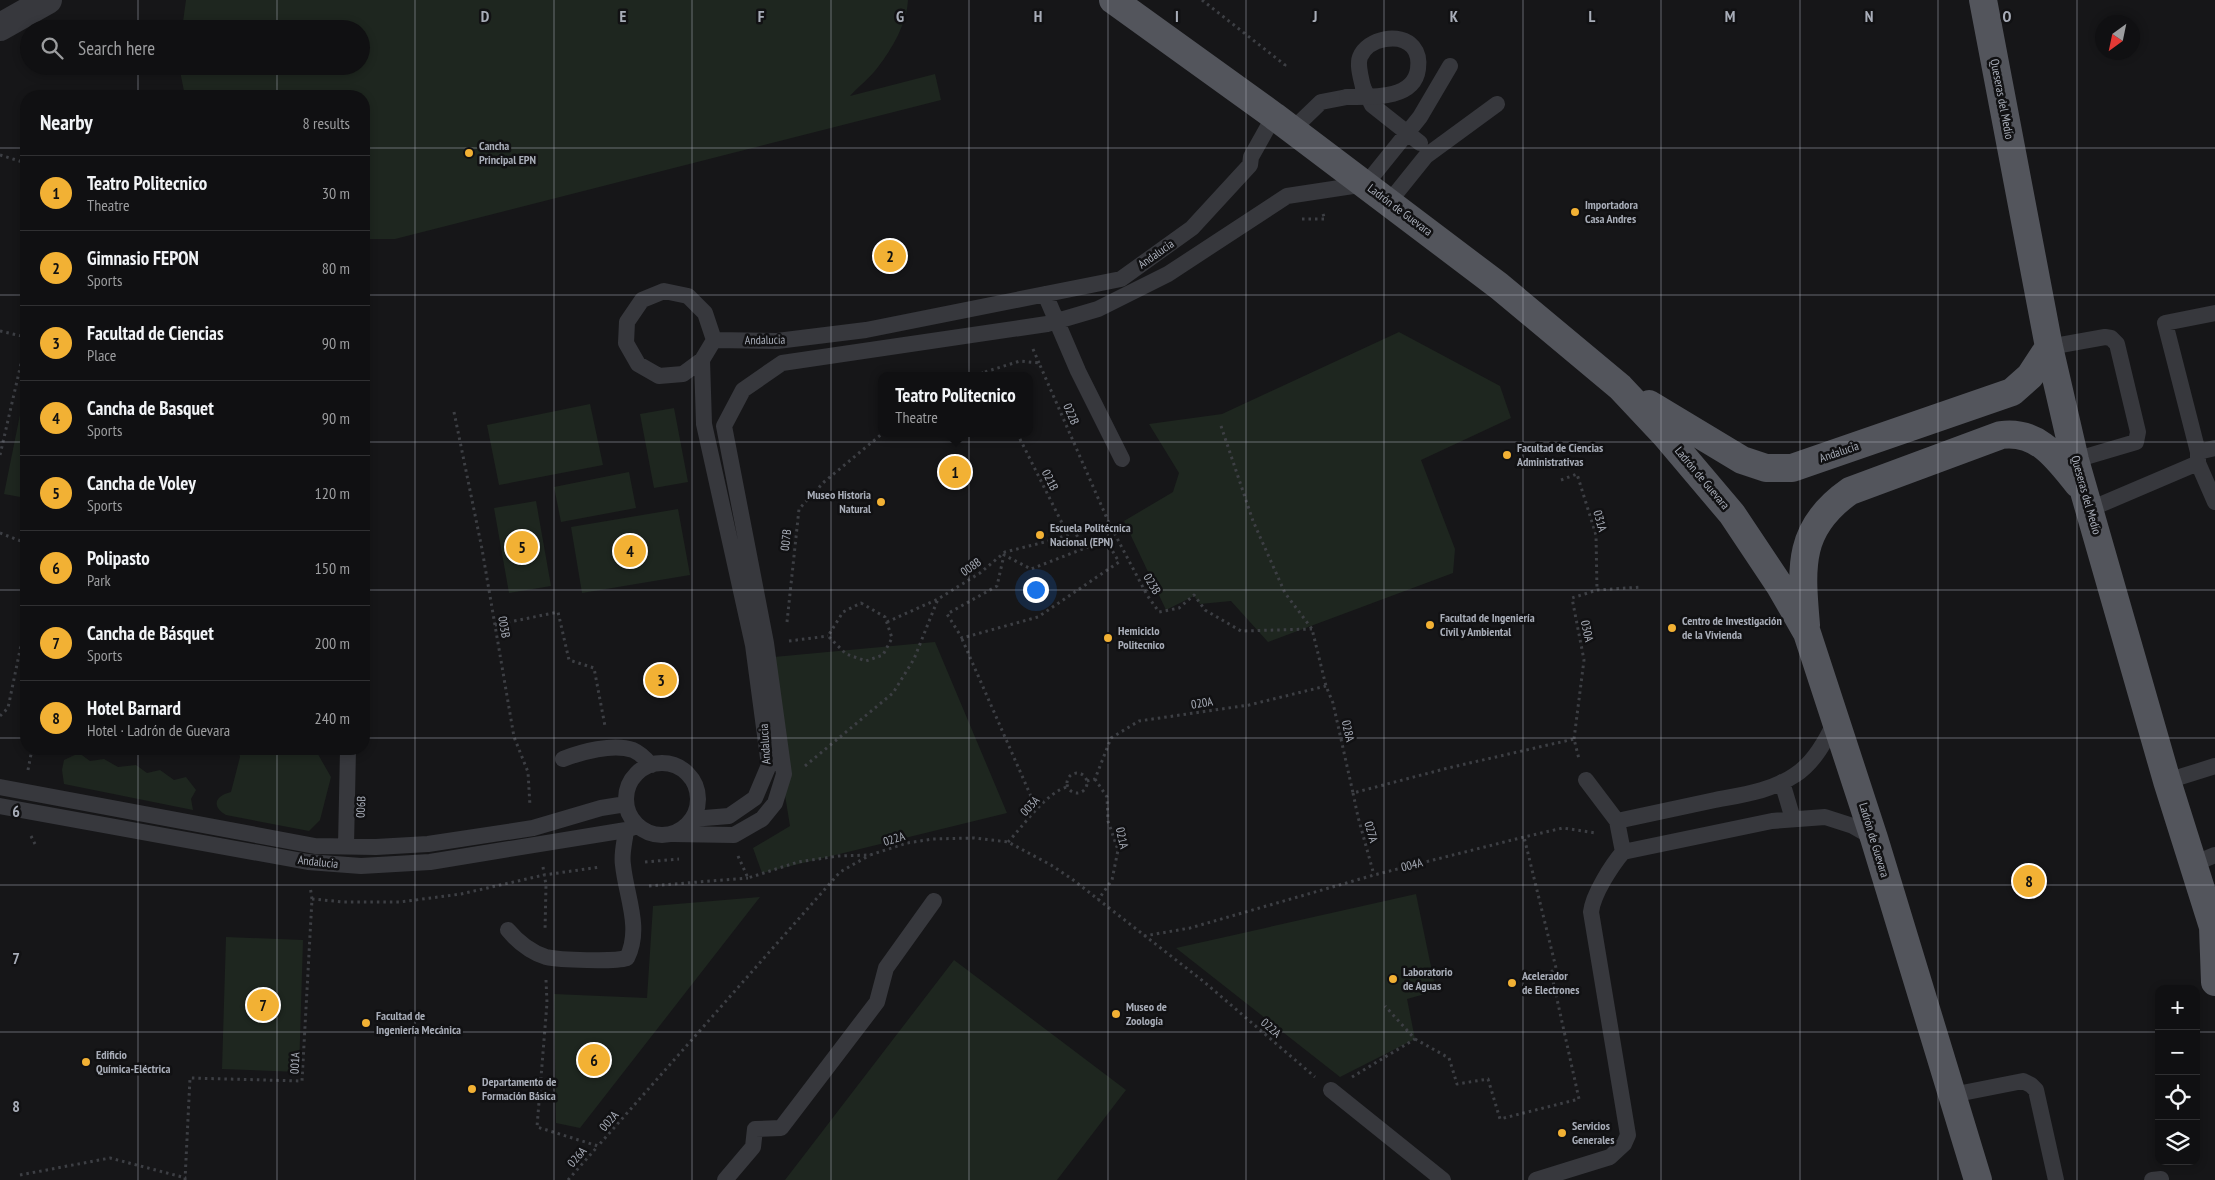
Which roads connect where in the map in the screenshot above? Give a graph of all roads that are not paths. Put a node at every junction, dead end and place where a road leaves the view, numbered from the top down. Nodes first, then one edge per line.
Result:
1 (48, 0) edge
2 (1113, 0) edge
3 (1983, 0) edge
4 (0, 27) edge
5 (1450, 66) dead end
6 (1497, 104) dead end
7 (1283, 123) junction
8 (1414, 138) junction
9 (1366, 184) junction
10 (1389, 202) junction
11 (1045, 294) junction
12 (2215, 313) edge
13 (1057, 321) junction
14 (714, 340) junction
15 (2049, 347) junction
16 (702, 360) junction
17 (1620, 387) junction
18 (2215, 448) edge
19 (2198, 457) junction
20 (1122, 459) dead end
21 (2076, 460) junction
22 (2086, 499) junction
23 (2215, 502) edge
24 (1807, 633) junction
25 (1836, 720) junction
26 (348, 755) edge
27 (563, 759) dead end
28 (651, 765) junction
29 (2215, 766) edge
30 (1586, 780) road end
31 (2167, 781) junction
32 (1782, 782) junction
33 (0, 787) edge
34 (626, 804) junction
35 (0, 806) edge
36 (692, 819) junction
37 (1793, 820) junction
38 (632, 828) junction
39 (673, 834) junction
40 (1620, 836) junction
41 (1874, 838) junction
42 (346, 846) junction
43 (2204, 859) edge
44 (934, 901) dead end
45 (508, 930) dead end
46 (2215, 982) edge
47 (1331, 1090) road end
48 (1952, 1094) junction
49 (725, 1180) edge
50 (1443, 1180) edge
51 (1536, 1180) edge
52 (1978, 1180) edge
53 (2056, 1180) edge

1 - 4 street
2 - 7 main road, Ladrón de Guevara
3 - 15 main road, Queseras del Medio
5 - 8 lane
6 - 10 lane
7 - 8 lane, Andalucia, bridge
7 - 9 main road, Ladrón de Guevara
7 - 11 lane, Andalucia
8 - 9 lane
9 - 10 main road, Ladrón de Guevara
9 - 13 lane, Andalucia
10 - 17 main road, Ladrón de Guevara
11 - 13 lane
11 - 14 lane, Andalucia
12 - 19 lane
13 - 20 lane
13 - 39 lane, Andalucia
14 - 16 lane
14 - 16 lane
15 - 17 main road, Andalucia
15 - 21 main road, Queseras del Medio
15 - 21 lane
16 - 36 lane, Andalucia
17 - 24 main road, Ladrón de Guevara
18 - 19 lane
19 - 22 lane
19 - 23 lane
21 - 22 main road, Queseras del Medio
22 - 24 main road
22 - 31 main road, Queseras del Medio
24 - 25 main road, Ladrón de Guevara
25 - 32 lane
25 - 41 main road, Ladrón de Guevara
26 - 42 lane
27 - 28 lane
28 - 34 lane
28 - 36 lane
29 - 31 lane
30 - 40 lane
31 - 43 main road, Queseras del Medio
32 - 37 lane
32 - 40 lane
33 - 42 lane, Andalucia
34 - 38 lane
34 - 42 lane, Andalucia
35 - 38 lane, Andalucia
36 - 39 lane
37 - 40 lane
37 - 41 lane
38 - 39 lane
38 - 45 lane
40 - 51 lane
41 - 48 main road, Ladrón de Guevara
43 - 46 main road, Queseras del Medio
44 - 49 lane
47 - 50 lane
48 - 52 main road, Ladrón de Guevara
48 - 53 lane

